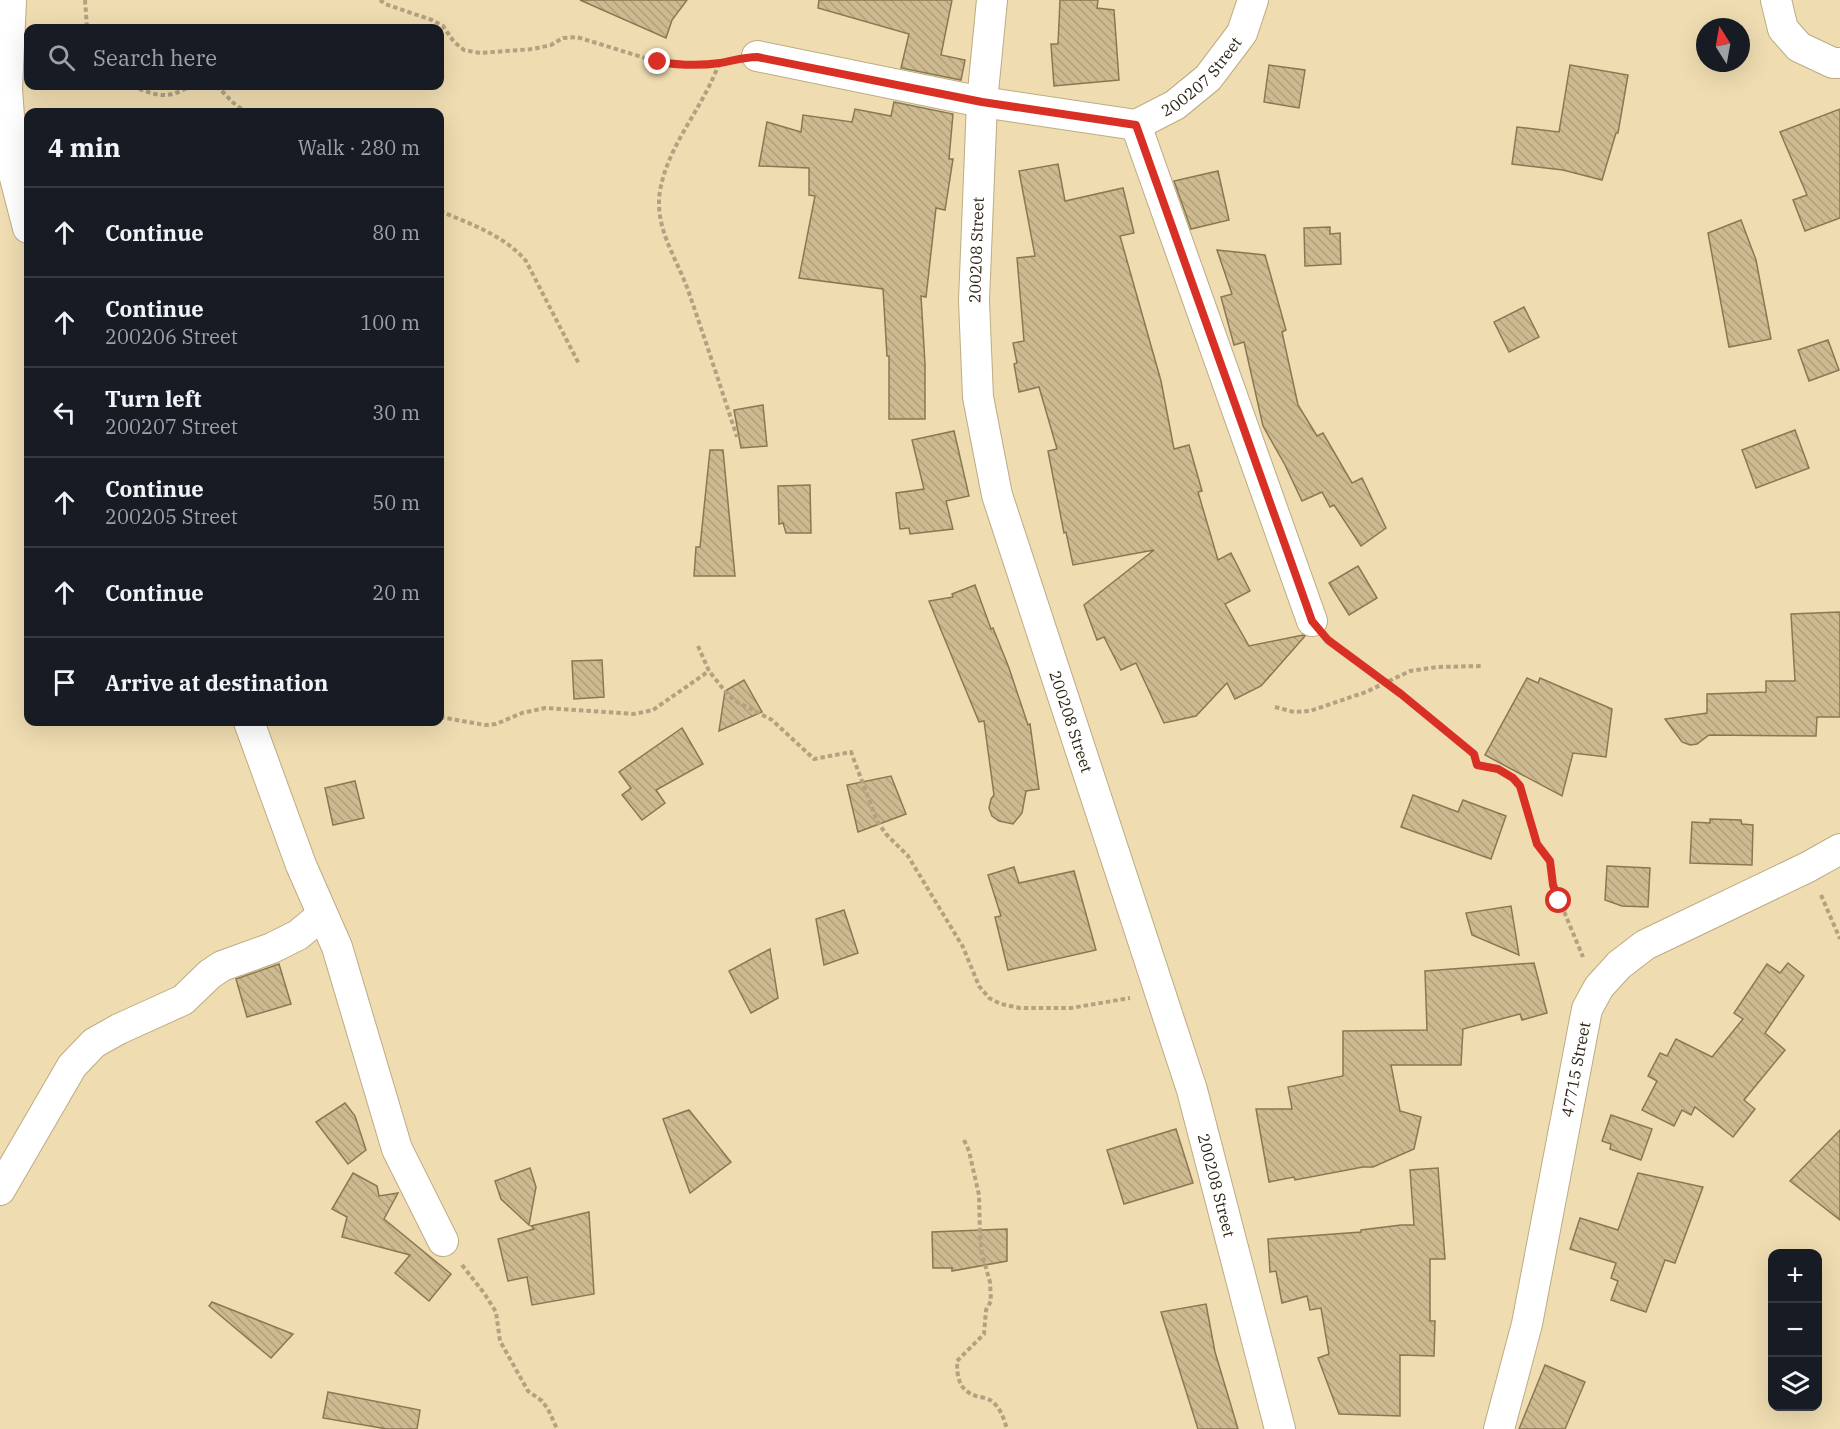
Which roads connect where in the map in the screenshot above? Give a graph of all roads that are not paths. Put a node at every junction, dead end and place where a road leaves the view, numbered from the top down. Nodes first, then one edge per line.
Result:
1 (11, 0) edge
2 (992, 0) edge
3 (1252, 0) edge
4 (1776, 0) edge
5 (757, 57) road end
6 (1840, 63) edge
7 (982, 102) junction
8 (1136, 125) junction
9 (24, 213) edge
10 (1312, 621) road end
11 (250, 726) edge
12 (1840, 849) edge
13 (322, 915) junction
14 (0, 1190) edge
15 (443, 1241) road end
16 (1280, 1429) edge
17 (1499, 1429) edge

1 - 9 street
2 - 7 street, 200208 Street
3 - 8 street, 200207 Street
4 - 6 street
5 - 7 street
7 - 8 street
7 - 16 street, 200208 Street
8 - 10 street
11 - 13 street
12 - 17 street, 47715 Street
13 - 14 street
13 - 15 street

